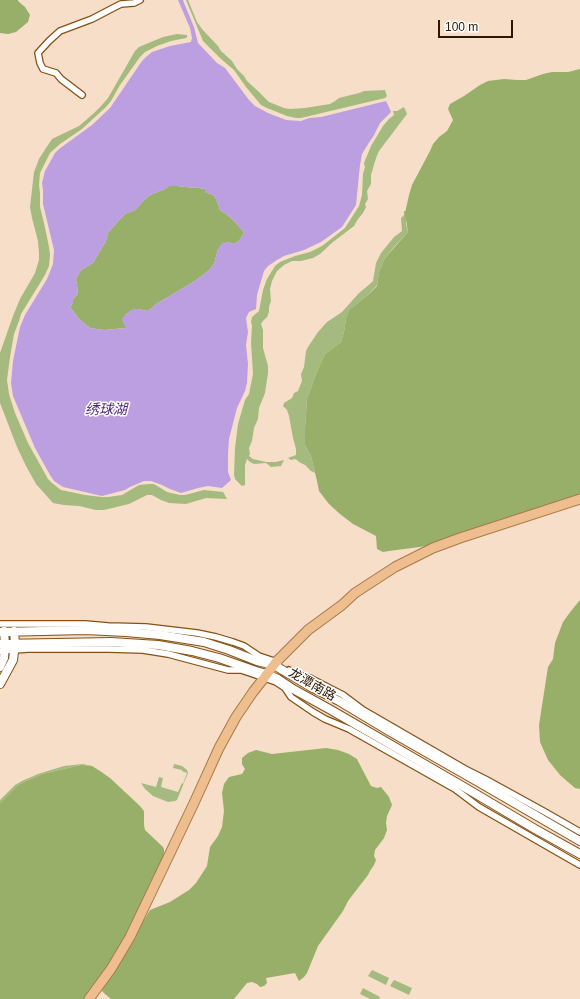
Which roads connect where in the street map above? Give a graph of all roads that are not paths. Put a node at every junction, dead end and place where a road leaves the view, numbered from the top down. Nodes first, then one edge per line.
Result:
1 (140, 0) edge
2 (82, 95) dead end
3 (580, 499) edge
4 (1, 629) edge
5 (14, 631) junction
6 (207, 635) junction
7 (213, 644) junction
8 (2, 647) edge
9 (14, 647) junction
10 (229, 650) junction
11 (225, 660) junction
12 (275, 663) junction
13 (0, 667) edge
14 (266, 676) junction
15 (0, 684) edge
16 (311, 687) junction
17 (306, 696) junction
18 (455, 785) junction
19 (580, 832) edge
20 (580, 842) edge
21 (580, 854) edge
22 (580, 864) edge
23 (89, 999) edge

1 - 2 street
3 - 12 highway
4 - 5 main road, 龙潭南路
4 - 6 street
4 - 8 main road
5 - 7 main road, 龙潭南路
5 - 9 main road
6 - 7 main road
6 - 12 street
7 - 10 main road, 龙潭南路
8 - 9 main road, 龙潭南路
8 - 13 main road
9 - 11 main road, 龙潭南路
9 - 14 street
9 - 15 main road
10 - 11 main road
10 - 12 main road, 龙潭南路
11 - 14 main road, 龙潭南路
12 - 14 highway
12 - 16 main road, 龙潭南路
12 - 19 street
14 - 17 main road, 龙潭南路
14 - 18 street
14 - 23 highway
16 - 17 main road
16 - 20 main road, 龙潭南路
17 - 18 main road, 龙潭南路
18 - 21 main road, 龙潭南路
18 - 22 street

